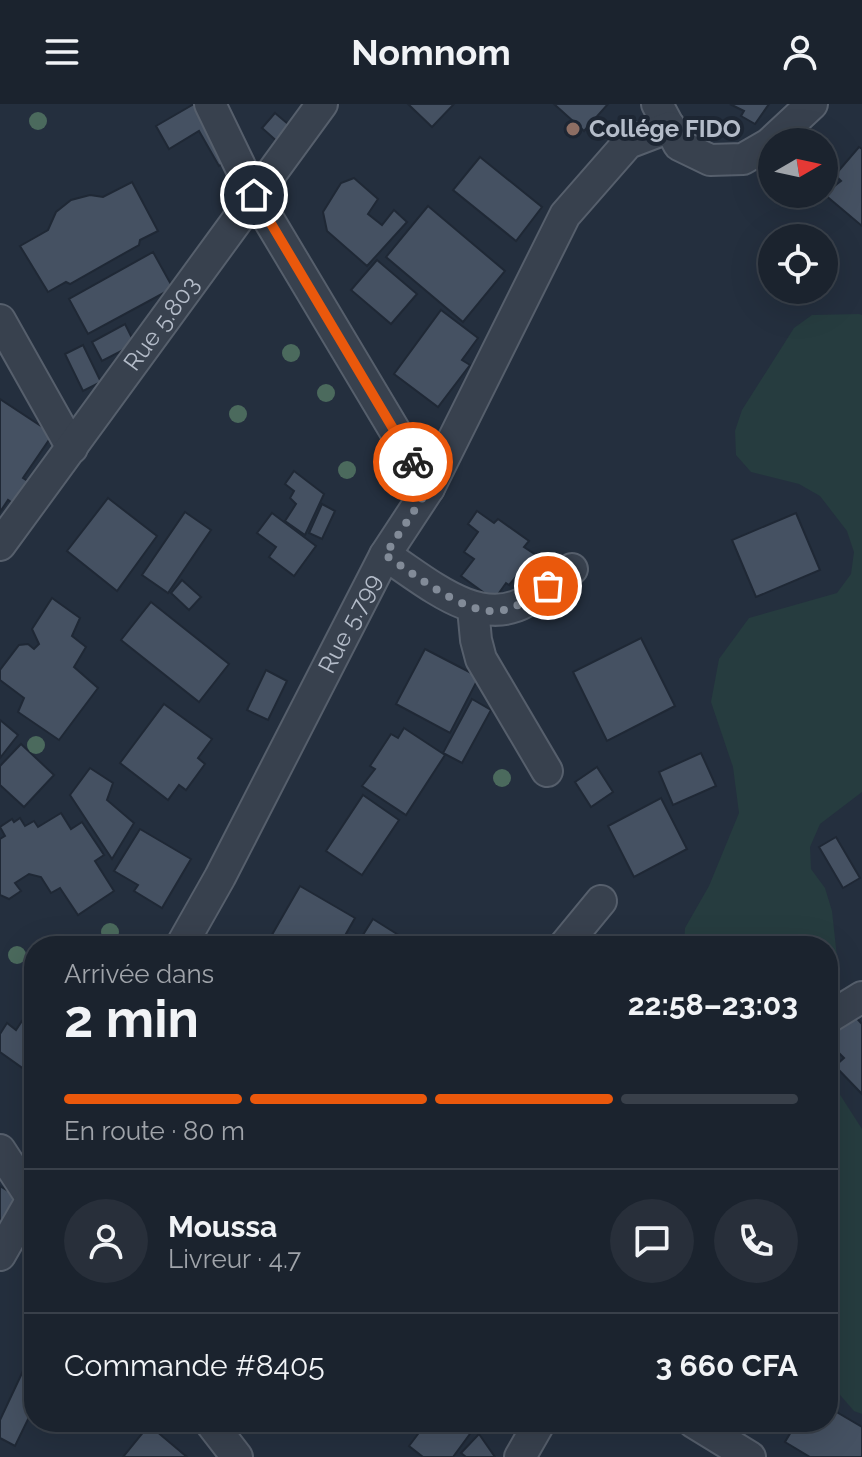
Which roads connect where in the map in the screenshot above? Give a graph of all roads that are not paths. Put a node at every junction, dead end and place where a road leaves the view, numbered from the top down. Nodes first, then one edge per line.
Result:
1 (210, 104) edge
2 (322, 104) edge
3 (812, 104) edge
4 (663, 116) edge
5 (254, 195) junction
6 (0, 320) edge
7 (72, 448) junction
8 (429, 488) junction
9 (0, 545) edge
10 (385, 555) junction
11 (572, 569) dead end
12 (473, 608) junction
13 (547, 771) dead end
14 (601, 901) dead end
15 (187, 936) edge
16 (572, 936) edge
17 (862, 997) edge
18 (838, 1012) edge
19 (0, 1150) edge
20 (24, 1186) edge
21 (24, 1214) edge
22 (0, 1255) edge
23 (221, 1432) edge
24 (534, 1432) edge
25 (709, 1432) edge
26 (237, 1457) edge
27 (520, 1457) edge
28 (750, 1457) edge

1 - 5 street
2 - 5 street, Rue 5.803
3 - 4 street
4 - 8 street, Rue 5.799
5 - 7 street, Rue 5.803
5 - 8 street
6 - 7 street
7 - 9 street, Rue 5.803
8 - 10 street, Rue 5.799
10 - 12 street
10 - 15 street, Rue 5.799
11 - 12 street
12 - 13 street
14 - 16 street
17 - 18 street
19 - 20 street
21 - 22 street
23 - 26 street
24 - 27 street
25 - 28 street

